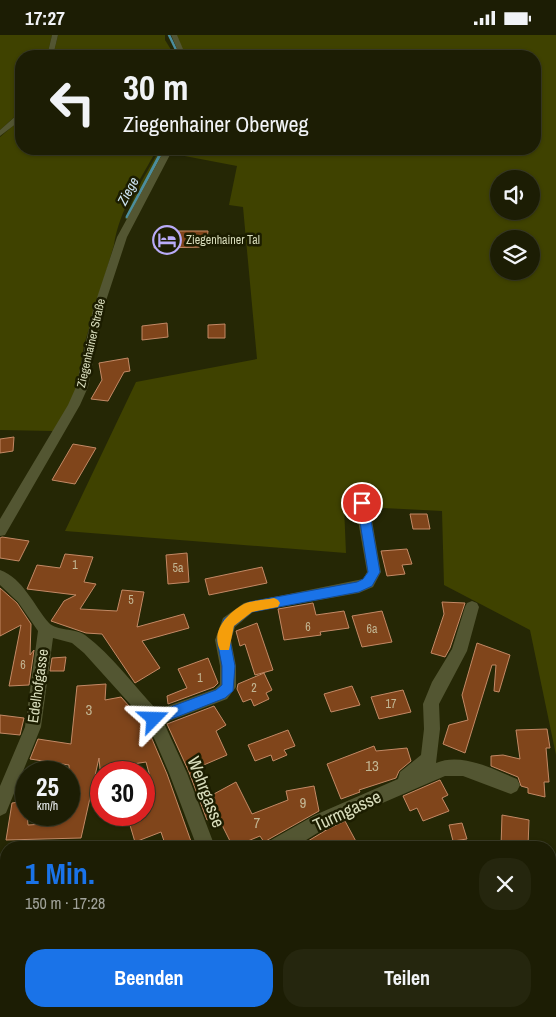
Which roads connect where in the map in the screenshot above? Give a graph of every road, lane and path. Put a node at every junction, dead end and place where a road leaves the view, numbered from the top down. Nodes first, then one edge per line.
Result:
1 (55, 35) edge
2 (174, 35) edge
3 (51, 50) edge
4 (180, 50) edge
5 (15, 121) edge
6 (0, 134) edge
7 (166, 155) edge
8 (362, 503) dead end
9 (0, 531) edge
10 (0, 576) edge
11 (472, 607) dead end
12 (46, 630) junction
13 (154, 719) junction
14 (511, 785) dead end
15 (390, 791) junction
16 (0, 807) edge
17 (204, 841) edge
18 (288, 841) edge

1 - 3 street
2 - 4 street
5 - 6 street
7 - 9 street, Ziegenhainer Straße
8 - 13 street
10 - 12 street, Edelhofgasse
11 - 15 street, Turmgasse
12 - 13 street, Wehrgasse
12 - 16 street, Edelhofgasse
13 - 17 street, Wehrgasse
14 - 15 street, Turmgasse
15 - 18 street, Turmgasse

